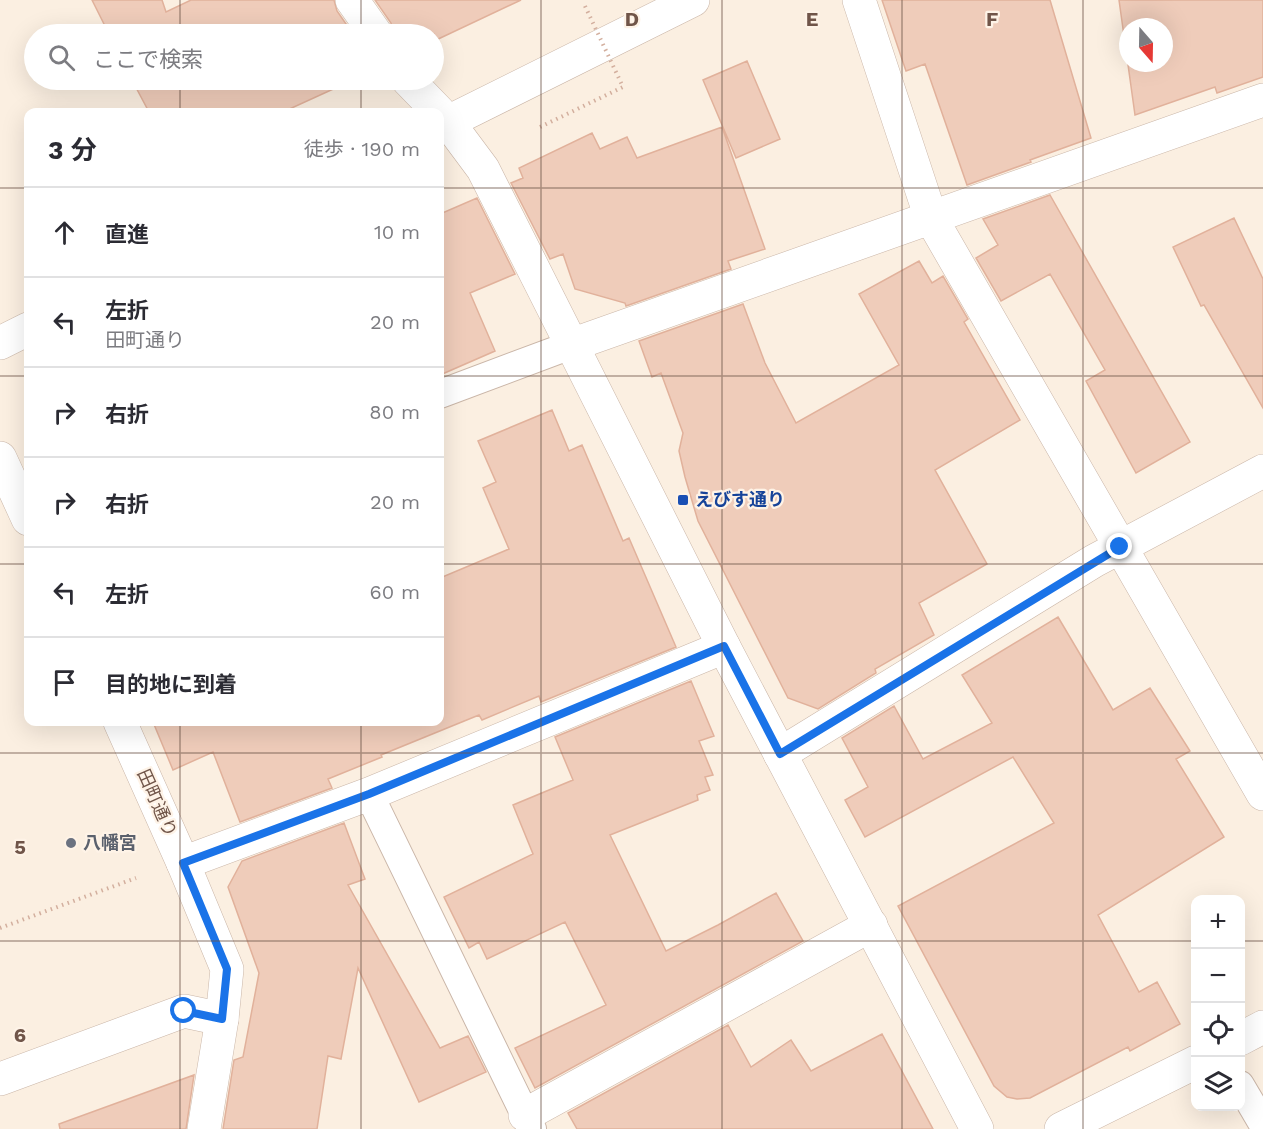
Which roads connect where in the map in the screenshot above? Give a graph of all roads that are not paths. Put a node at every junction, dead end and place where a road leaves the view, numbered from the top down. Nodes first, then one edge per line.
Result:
1 (352, 0) edge
2 (693, 0) edge
3 (859, 0) edge
4 (369, 24) edge
5 (417, 90) edge
6 (1263, 100) edge
7 (432, 108) edge
8 (444, 117) edge
9 (444, 122) edge
10 (931, 218) junction
11 (24, 330) edge
12 (0, 342) edge
13 (571, 345) junction
14 (444, 393) edge
15 (0, 458) edge
16 (1263, 471) edge
17 (24, 510) edge
18 (1120, 547) junction
19 (724, 646) junction
20 (122, 726) edge
21 (780, 754) junction
22 (369, 794) junction
23 (1263, 794) edge
24 (183, 863) junction
25 (871, 925) junction
26 (222, 1019) junction
27 (1263, 1028) edge
28 (1245, 1037) edge
29 (1191, 1064) edge
30 (0, 1079) edge
31 (1245, 1093) edge
32 (528, 1122) edge
33 (1263, 1124) edge
34 (204, 1129) edge
35 (977, 1129) edge
36 (1061, 1129) edge

1 - 4 street
2 - 8 street
3 - 10 street
5 - 7 street
6 - 10 street
9 - 13 street
10 - 13 street
10 - 18 street
11 - 12 street
13 - 14 lane
13 - 19 street
15 - 17 street
16 - 18 street
18 - 21 street
18 - 23 street
19 - 21 street
19 - 22 street
20 - 24 street, 田町通り
21 - 25 street
22 - 24 street
22 - 32 lane
24 - 26 street, 田町通り
25 - 32 street
25 - 35 street
26 - 30 street
26 - 34 street, 田町通り
27 - 28 street
29 - 36 street
31 - 33 lane

